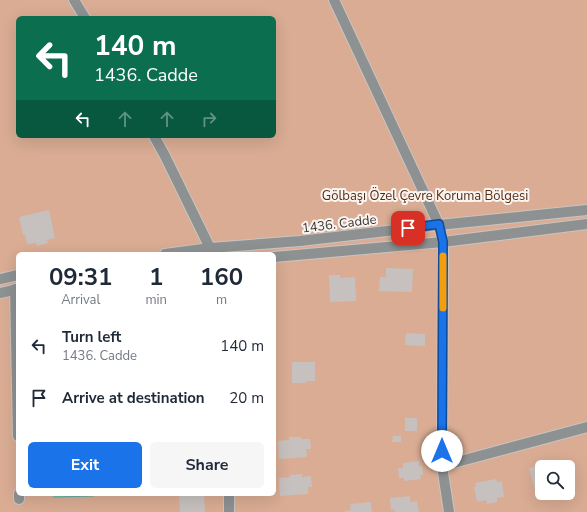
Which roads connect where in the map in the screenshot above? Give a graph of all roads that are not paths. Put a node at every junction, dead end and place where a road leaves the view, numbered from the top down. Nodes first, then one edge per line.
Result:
1 (74, 0) edge
2 (334, 0) edge
3 (84, 16) edge
4 (155, 138) edge
5 (587, 210) edge
6 (439, 224) junction
7 (587, 224) edge
8 (443, 242) junction
9 (210, 248) junction
10 (180, 252) edge
11 (276, 257) edge
12 (16, 276) edge
13 (0, 279) edge
14 (16, 289) edge
15 (0, 293) edge
16 (587, 427) edge
17 (442, 466) junction
18 (229, 496) edge
19 (229, 512) edge
20 (449, 512) edge

1 - 3 street
2 - 6 street
4 - 9 street
5 - 6 street, 1436. Cadde
6 - 8 street
6 - 9 street, 1436. Cadde
7 - 8 street, 1436. Cadde
8 - 11 street, 1436. Cadde
8 - 17 street
9 - 10 street, 1436. Cadde
12 - 13 street
14 - 15 street
16 - 17 street
17 - 20 street
18 - 19 street

